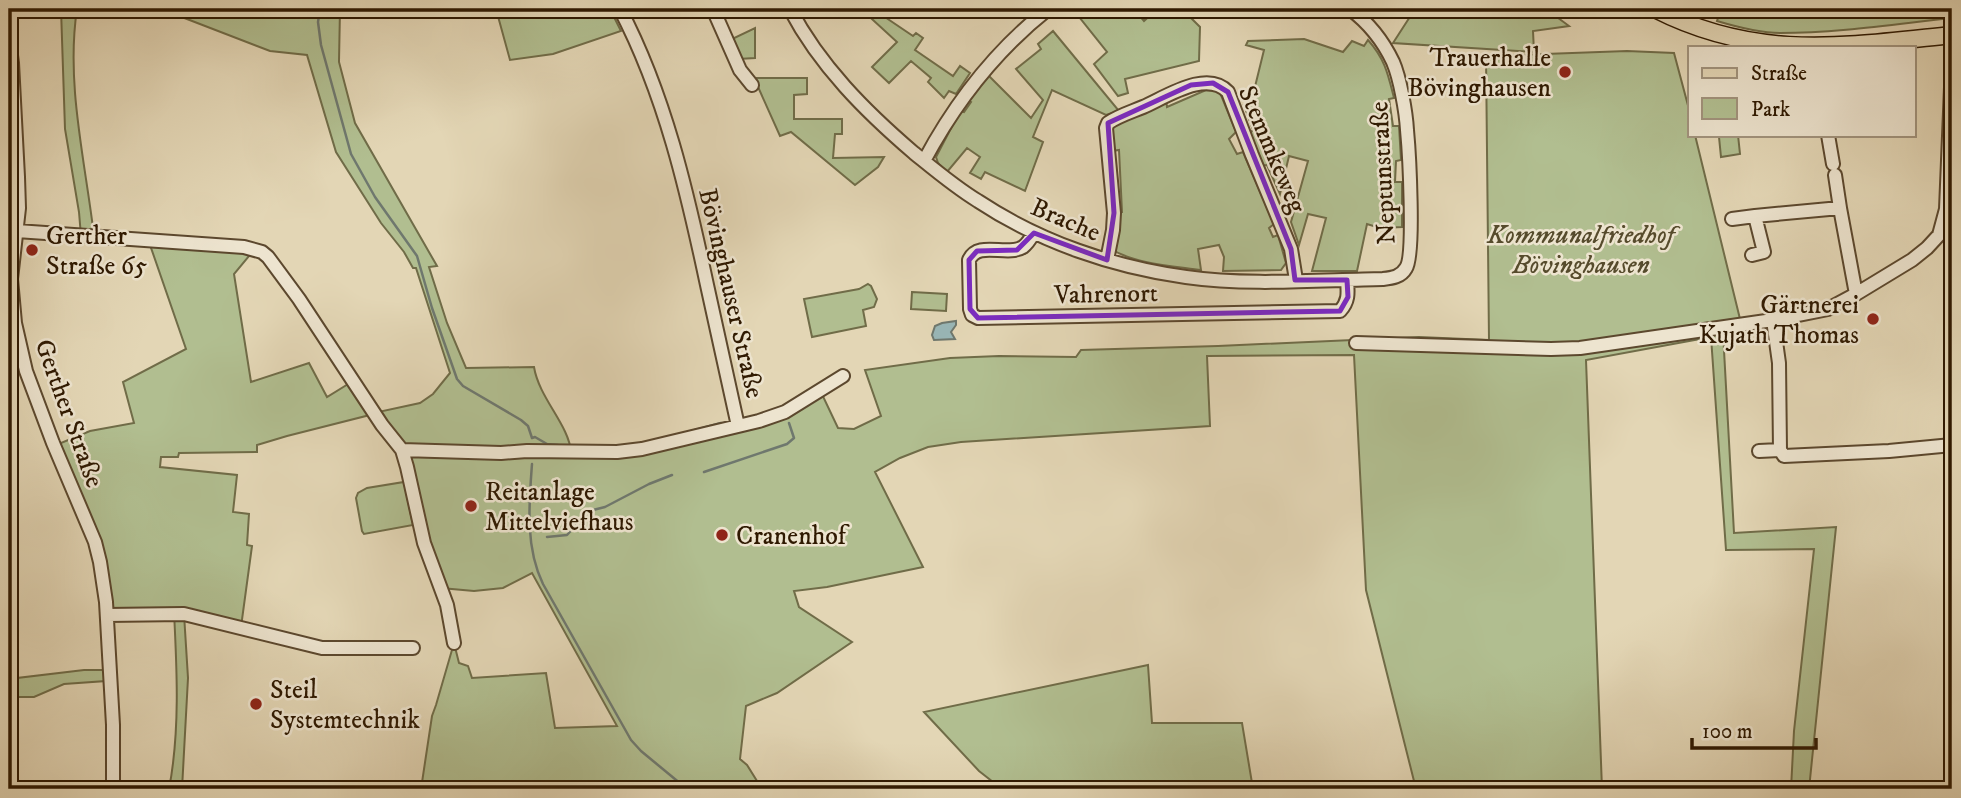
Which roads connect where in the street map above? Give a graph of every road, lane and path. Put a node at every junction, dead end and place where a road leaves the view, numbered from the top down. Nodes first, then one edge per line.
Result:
1 (620, 9) edge
2 (713, 9) edge
3 (790, 9) edge
4 (1048, 9) edge
5 (1655, 9) edge
6 (1356, 10) edge
7 (1952, 35) edge
8 (9, 40) edge
9 (1796, 46) edge
10 (1852, 46) edge
11 (1952, 62) edge
12 (752, 85) dead end
13 (1828, 136) edge
14 (925, 161) junction
15 (1840, 208) junction
16 (1755, 216) junction
17 (1732, 219) dead end
18 (17, 231) junction
19 (1034, 233) junction
20 (1939, 235) junction
21 (1952, 242) edge
22 (1752, 256) dead end
23 (1107, 260) junction
24 (1407, 268) joint
25 (1347, 279) junction
26 (1296, 280) junction
27 (1856, 294) junction
28 (1773, 320) junction
29 (1356, 343) dead end
30 (843, 376) dead end
31 (738, 426) junction
32 (1952, 445) edge
33 (402, 450) junction
34 (1780, 450) junction
35 (1759, 451) dead end
36 (107, 615) junction
37 (454, 643) dead end
38 (413, 648) dead end
39 (113, 789) edge

1 - 31 street, Bövinghauser Straße
2 - 12 street
3 - 14 street, Brache
4 - 14 street
5 - 9 main road
6 - 24 street, Neptunstraße
7 - 10 main road
8 - 18 street, Gerther Straße
11 - 20 street
13 - 15 street
14 - 19 street, Brache
15 - 16 street
15 - 27 street
16 - 17 street
16 - 22 street
18 - 33 street
18 - 36 street, Gerther Straße
19 - 23 street, Brache
19 - 25 street, Vahrenort
20 - 21 street
20 - 27 street
23 - 26 street, Brache
23 - 26 street, Stemmkeweg
24 - 25 street, Brache
25 - 26 street, Brache
27 - 28 street
28 - 29 street
28 - 34 street
30 - 31 street
31 - 33 street, Bövinghauser Straße
32 - 34 street
33 - 37 street
34 - 35 street
36 - 38 street
36 - 39 street, Gerther Straße

